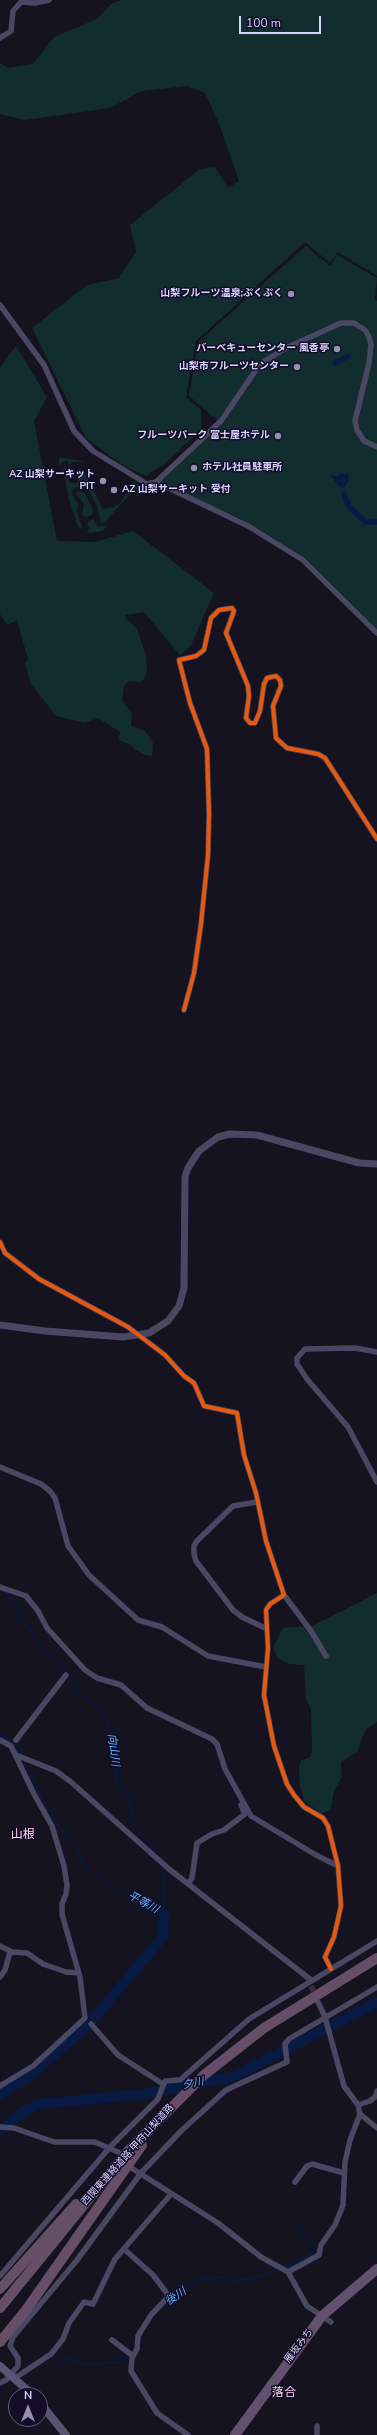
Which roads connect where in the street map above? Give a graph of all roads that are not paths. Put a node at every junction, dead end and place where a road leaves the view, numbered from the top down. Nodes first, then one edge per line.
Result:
1 (49, 0) edge
2 (0, 38) edge
3 (0, 305) edge
4 (377, 447) edge
5 (156, 482) junction
6 (377, 633) edge
7 (377, 839) edge
8 (184, 1010) dead end
9 (377, 1164) edge
10 (0, 1242) edge
11 (0, 1325) edge
12 (140, 1336) junction
13 (377, 1352) edge
14 (0, 1467) edge
15 (377, 1482) edge
16 (257, 1502) junction
17 (0, 1587) edge
18 (284, 1595) junction
19 (267, 1629) junction
20 (326, 1656) dead end
21 (266, 1667) junction
22 (66, 1674) dead end
23 (0, 1740) edge
24 (16, 1740) dead end
25 (15, 1752) junction
26 (244, 1802) junction
27 (338, 1866) junction
28 (188, 1884) junction
29 (377, 1941) edge
30 (0, 1946) edge
31 (10, 1952) junction
32 (377, 1958) edge
33 (331, 1969) junction
34 (79, 1973) junction
35 (0, 1977) edge
36 (310, 1983) junction
37 (377, 1987) edge
38 (318, 2002) tunnel mouth
39 (325, 2016) junction
40 (91, 2024) dead end
41 (162, 2085) junction
42 (0, 2086) edge
43 (377, 2091) edge
44 (376, 2098) edge
45 (358, 2105) junction
46 (166, 2111) junction
47 (360, 2114) junction
48 (0, 2127) edge
49 (377, 2128) edge
50 (110, 2147) junction
51 (123, 2152) junction
52 (134, 2169) dead end
53 (141, 2173) junction
54 (344, 2173) junction
55 (295, 2182) dead end
56 (171, 2194) junction
57 (49, 2218) junction
58 (56, 2222) dead end
59 (78, 2244) dead end
60 (85, 2249) junction
61 (124, 2249) junction
62 (377, 2270) edge
63 (288, 2272) junction
64 (0, 2276) edge
65 (0, 2289) edge
66 (2, 2306) edge
67 (322, 2316) junction
68 (331, 2322) dead end
69 (112, 2340) dead end
70 (0, 2342) edge
71 (133, 2356) junction
72 (0, 2366) edge
73 (12, 2377) junction
74 (0, 2383) edge
75 (23, 2387) edge
76 (48, 2413) edge
77 (317, 2426) dead end
78 (66, 2435) edge
79 (188, 2435) edge
80 (235, 2435) edge
81 (317, 2435) edge

1 - 2 street
3 - 5 street
4 - 5 street
5 - 6 street
7 - 8 street
9 - 12 street
10 - 12 street
11 - 12 street
12 - 16 street
13 - 15 street
14 - 21 street
16 - 18 street
16 - 19 street
17 - 26 street
18 - 19 street
18 - 20 street
19 - 21 street
21 - 27 street
22 - 24 street
23 - 25 street
25 - 28 street
25 - 34 street
26 - 27 street
26 - 28 street
27 - 33 street
28 - 36 street
29 - 33 street
30 - 31 street
31 - 34 street
31 - 35 street
32 - 46 highway, 西関東連絡道路;甲府山梨道路
33 - 36 street
34 - 42 street
36 - 41 street
37 - 39 street
38 - 39 street
39 - 45 street
39 - 53 street
40 - 41 street
41 - 50 street
43 - 44 street
44 - 45 street
45 - 47 street
46 - 51 highway, 西関東連絡道路;甲府山梨道路
46 - 70 highway
47 - 49 street
47 - 54 street
48 - 50 street
50 - 51 street
50 - 57 street
51 - 65 highway
51 - 66 highway, 西関東連絡道路;甲府山梨道路
52 - 53 street
53 - 56 street
53 - 60 street
54 - 55 street
54 - 63 street
56 - 61 street
56 - 63 street
57 - 58 street
57 - 64 street
59 - 60 street
60 - 73 street
61 - 71 street
61 - 73 street
62 - 67 highway, 雁坂みち
63 - 67 street
67 - 68 street
67 - 80 highway, 雁坂みち
69 - 71 street
71 - 79 street
72 - 73 main road
73 - 74 street
73 - 75 main road
76 - 78 main road
77 - 81 street

